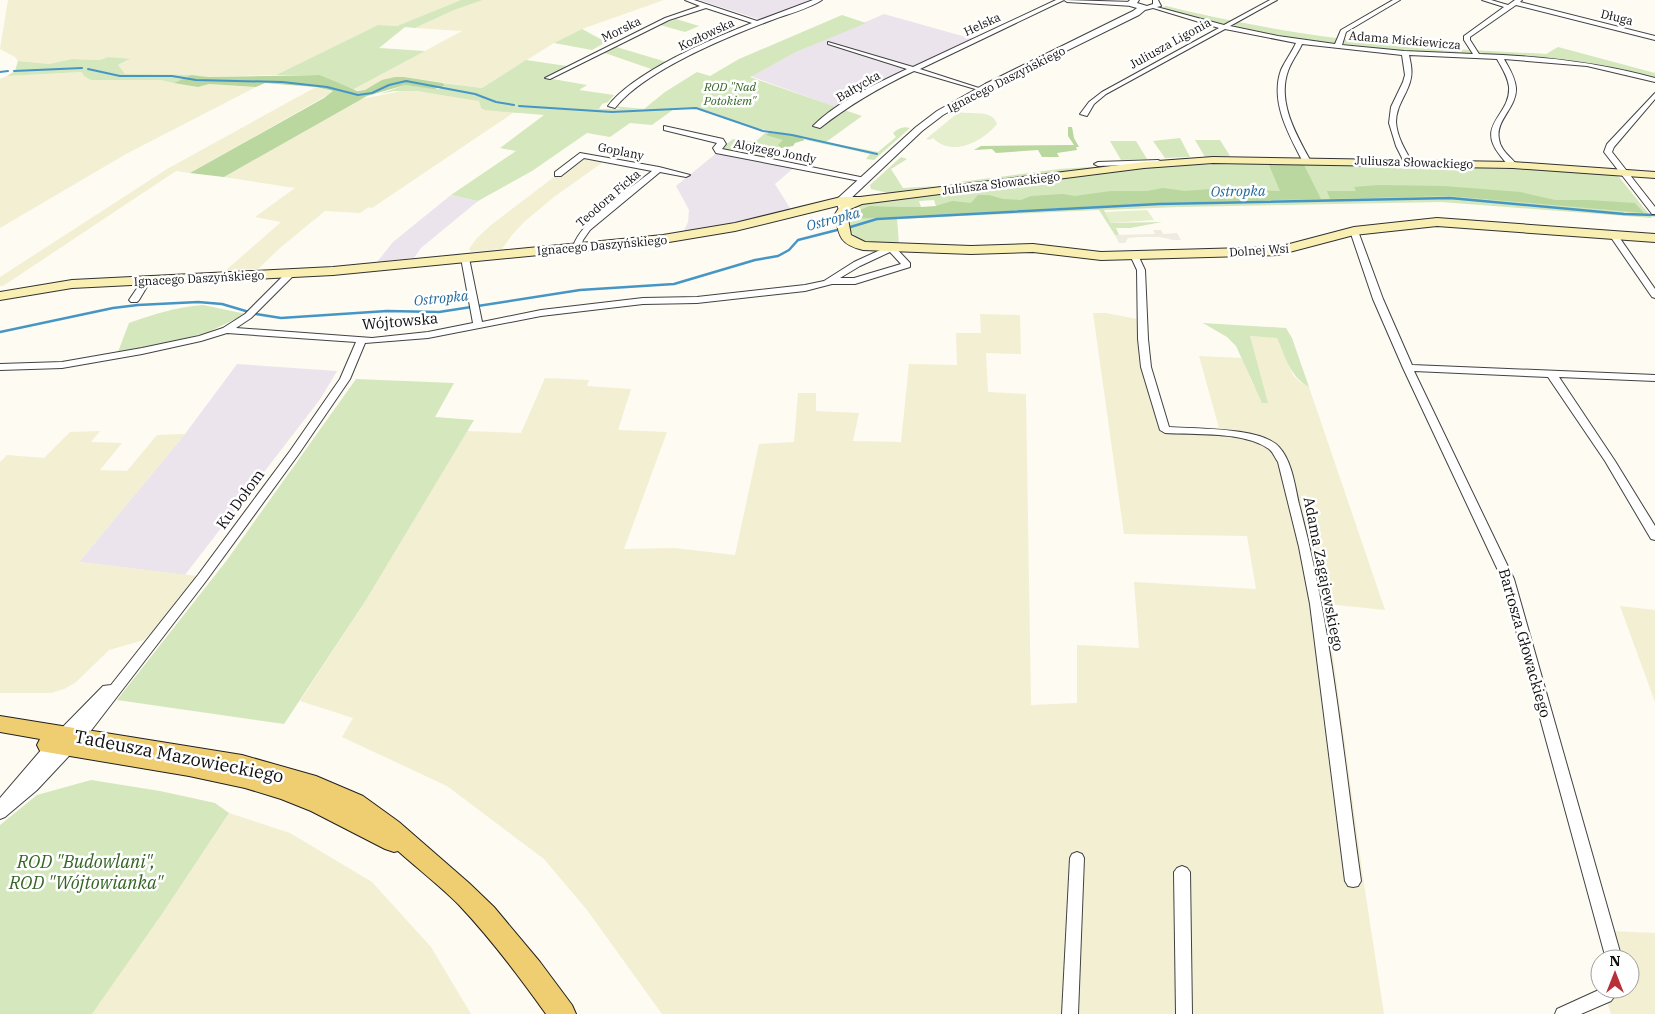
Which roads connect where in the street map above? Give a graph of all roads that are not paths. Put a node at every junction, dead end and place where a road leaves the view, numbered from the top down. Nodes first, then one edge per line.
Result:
1 (688, 0) edge
2 (819, 0) edge
3 (1062, 0) edge
4 (1067, 0) edge
5 (1274, 0) edge
6 (1397, 0) edge
7 (1484, 0) edge
8 (1517, 1) edge
9 (1156, 2) edge
10 (1137, 4) edge
11 (705, 6) junction
12 (1509, 7) junction
13 (757, 22) junction
14 (1224, 27) junction
15 (1655, 38) edge
16 (1301, 40) junction
17 (830, 43) dead end
18 (1338, 46) junction
19 (1405, 53) junction
20 (1478, 57) junction
21 (1500, 58) junction
22 (913, 69) junction
23 (548, 78) dead end
24 (1655, 80) edge
25 (980, 90) junction
26 (1655, 95) edge
27 (612, 106) dead end
28 (1084, 114) dead end
29 (817, 126) dead end
30 (666, 128) dead end
31 (1306, 160) junction
32 (1172, 162) junction
33 (1408, 162) junction
34 (1098, 164) dead end
35 (1512, 165) junction
36 (659, 169) junction
37 (1622, 172) junction
38 (558, 174) dead end
39 (686, 174) dead end
40 (1655, 175) edge
41 (863, 183) junction
42 (888, 198) junction
43 (860, 201) joint
44 (1654, 211) edge
45 (842, 216) junction
46 (1354, 231) junction
47 (1614, 236) junction
48 (1655, 238) edge
49 (853, 242) junction
50 (578, 247) junction
51 (891, 248) junction
52 (1134, 255) junction
53 (465, 258) junction
54 (857, 264) junction
55 (290, 274) junction
56 (147, 280) junction
57 (831, 281) junction
58 (1655, 295) edge
59 (0, 296) edge
60 (134, 300) dead end
61 (478, 326) junction
62 (226, 330) junction
63 (362, 340) junction
64 (0, 367) edge
65 (1408, 368) junction
66 (1551, 373) junction
67 (1655, 378) edge
68 (1655, 536) edge
69 (0, 724) edge
70 (0, 736) edge
71 (65, 741) junction
72 (0, 808) edge
73 (0, 813) edge
74 (1076, 858) dead end
75 (1182, 872) dead end
76 (1353, 880) dead end
77 (1611, 949) edge
78 (526, 964) junction
79 (1598, 999) edge
80 (554, 1014) edge
81 (562, 1014) edge
82 (1070, 1014) edge
83 (1184, 1014) edge
84 (1563, 1014) edge

1 - 11 street
2 - 13 street, Kozłowska
3 - 22 street, Helska
4 - 10 street
5 - 14 street, Juliusza Ligonia
6 - 18 street
7 - 12 street
8 - 12 street
8 - 15 street, Długa
9 - 10 street
9 - 14 street, Adama Mickiewicza
10 - 25 street, Ignacego Daszyńskiego
11 - 13 street
11 - 23 street, Morska
12 - 20 street
13 - 27 street, Kozłowska
14 - 16 street, Adama Mickiewicza
14 - 28 street, Juliusza Ligonia
16 - 18 street, Adama Mickiewicza
16 - 31 street
17 - 22 street, Bałtycka
18 - 19 street, Adama Mickiewicza
19 - 20 street, Adama Mickiewicza
19 - 33 street
20 - 21 street, Adama Mickiewicza
21 - 24 street, Adama Mickiewicza
21 - 35 street
22 - 25 street, Bałtycka
22 - 29 street, Bałtycka
25 - 41 street, Ignacego Daszyńskiego
26 - 37 street
30 - 41 street, Alojzego Jondy
31 - 32 main road, Juliusza Słowackiego
31 - 33 main road, Juliusza Słowackiego
32 - 34 street, Juliusza Słowackiego
32 - 42 main road, Juliusza Słowackiego
33 - 35 main road, Juliusza Słowackiego
35 - 37 main road, Juliusza Słowackiego
36 - 38 street, Goplany
36 - 39 street, Goplany
36 - 50 street, Teodora Ficka
37 - 40 main road, Juliusza Słowackiego
37 - 44 street
41 - 42 street
41 - 45 street, Ignacego Daszyńskiego
42 - 43 main road, Juliusza Słowackiego
43 - 45 main road, Juliusza Słowackiego
45 - 49 main road
45 - 50 main road, Ignacego Daszyńskiego
46 - 47 main road, Dolnej Wsi
46 - 52 main road, Dolnej Wsi
46 - 65 street, Bartosza Głowackiego
47 - 48 main road, Dolnej Wsi
47 - 58 street
49 - 51 main road, Dolnej Wsi
49 - 54 street
50 - 53 main road, Ignacego Daszyńskiego
51 - 52 main road, Dolnej Wsi
51 - 54 street, Wójtowska
51 - 57 street
52 - 76 street, Adama Zagajewskiego
53 - 55 main road, Ignacego Daszyńskiego
53 - 61 street
54 - 57 street, Wójtowska
55 - 56 main road, Ignacego Daszyńskiego
55 - 62 street
56 - 59 main road, Ignacego Daszyńskiego
56 - 60 street
57 - 61 street, Wójtowska
61 - 63 street, Wójtowska
62 - 63 street, Wójtowska
62 - 64 street, Wójtowska
63 - 71 street, Ku Dołom
65 - 66 street
65 - 77 street, Bartosza Głowackiego
66 - 67 street
66 - 68 street
69 - 71 main road, Tadeusza Mazowieckiego
70 - 71 main road, Tadeusza Mazowieckiego
71 - 72 street, Ku Dołom
71 - 73 street, Ku Dołom
71 - 78 main road, Tadeusza Mazowieckiego
74 - 82 street
75 - 83 street
78 - 80 main road, Tadeusza Mazowieckiego
78 - 81 main road, Tadeusza Mazowieckiego
79 - 84 street

